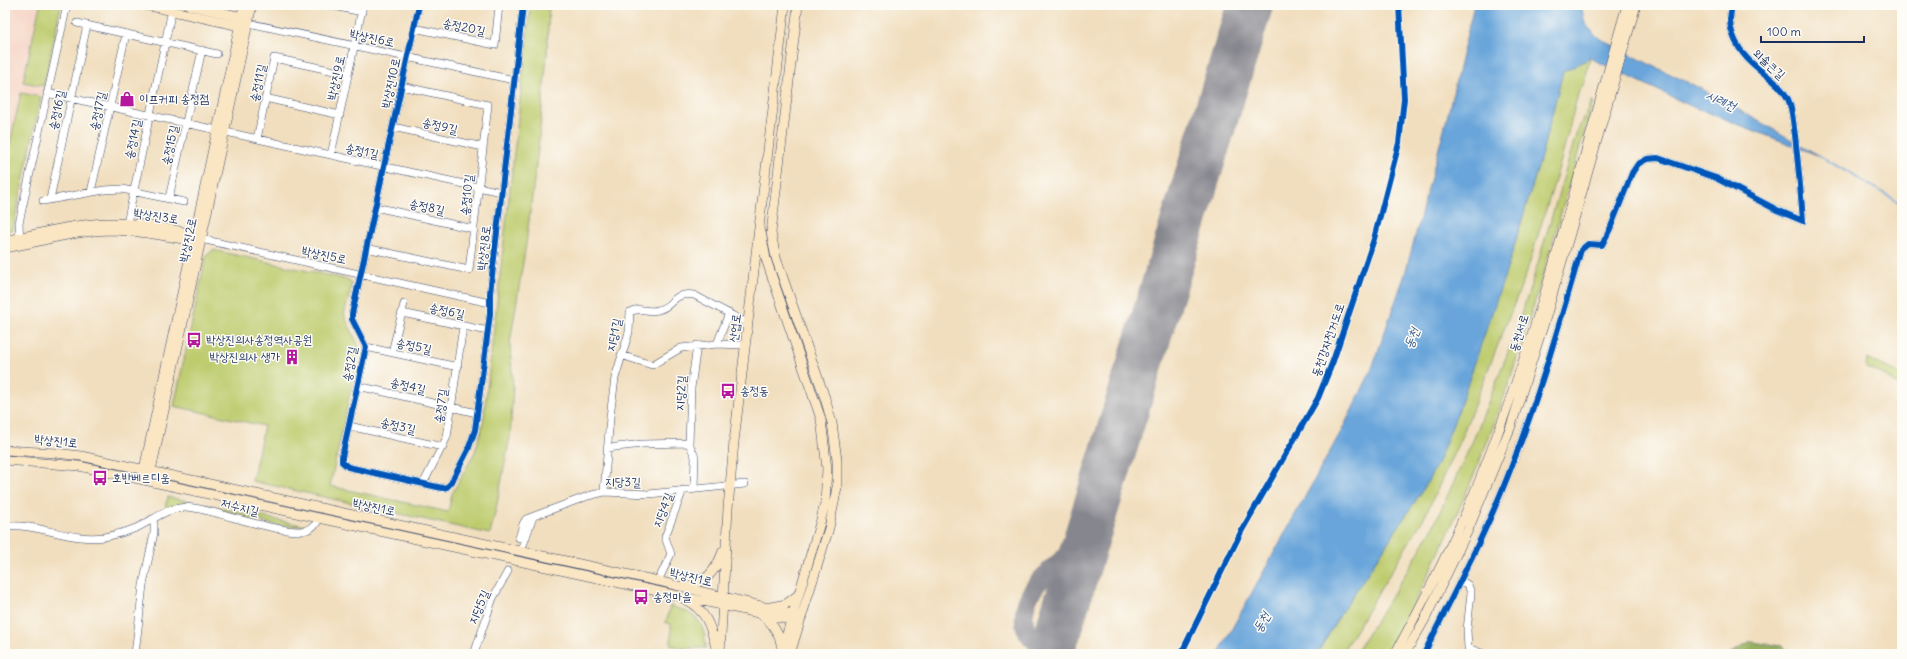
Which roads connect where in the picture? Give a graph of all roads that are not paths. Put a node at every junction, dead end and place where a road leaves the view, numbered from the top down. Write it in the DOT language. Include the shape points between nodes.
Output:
graph roads {
  1 [pos="67,5"];
  2 [pos="146,5"];
  3 [pos="189,5"];
  4 [pos="244,5"];
  5 [pos="252,5"];
  6 [pos="332,5"];
  7 [pos="419,5"];
  8 [pos="499,5"];
  9 [pos="522,5"];
  10 [pos="785,5"];
  11 [pos="798,5"];
  12 [pos="1733,5"];
  13 [pos="1631,7"];
  14 [pos="172,8"];
  15 [pos="362,8"];
  16 [pos="243,22"];
  17 [pos="77,23"];
  18 [pos="87,25"];
  19 [pos="414,28"];
  20 [pos="126,34"];
  21 [pos="165,42"];
  22 [pos="354,45"];
  23 [pos="202,50"];
  24 [pos="217,54"];
  25 [pos="408,57"];
  26 [pos="348,74"];
  27 [pos="514,80"];
  28 [pos="402,86"];
  29 [pos="1608,88"];
  30 [pos="48,93"];
  31 [pos="71,98"];
  32 [pos="265,98"];
  33 [pos="110,107"];
  34 [pos="149,115"];
  35 [pos="340,115"];
  36 [pos="186,123"];
  37 [pos="393,127"];
  38 [pos="221,131"];
  39 [pos="257,139"];
  40 [pos="483,147"];
  41 [pos="331,155"];
  42 [pos="384,167"];
  43 [pos="479,187"];
  44 [pos="133,190"];
  45 [pos="91,192"];
  46 [pos="501,192"];
  47 [pos="169,198"];
  48 [pos="184,202"];
  49 [pos="375,207"];
  50 [pos="759,219"];
  51 [pos="126,227"];
  52 [pos="474,229"];
  53 [pos="196,238"];
  54 [pos="5,241"];
  55 [pos="20,242"];
  56 [pos="5,248"];
  57 [pos="366,248"];
  58 [pos="360,274"];
  59 [pos="490,303"];
  60 [pos="404,304"];
  61 [pos="402,313"];
  62 [pos="729,313"];
  63 [pos="747,323"];
  64 [pos="463,326"];
  65 [pos="488,331"];
  66 [pos="717,344"];
  67 [pos="697,345"];
  68 [pos="745,345"];
  69 [pos="366,347"];
  70 [pos="392,352"];
  71 [pos="622,355"];
  72 [pos="458,367"];
  73 [pos="358,386"];
  74 [pos="452,407"];
  75 [pos="477,413"];
  76 [pos="349,426"];
  77 [pos="689,443"];
  78 [pos="443,447"];
  79 [pos="607,448"];
  80 [pos="5,450"];
  81 [pos="5,460"];
  82 [pos="148,470"];
  83 [pos="146,480"];
  84 [pos="423,484"];
  85 [pos="745,484"];
  86 [pos="729,485"];
  87 [pos="447,487"];
  88 [pos="694,489"];
  89 [pos="683,490"];
  90 [pos="604,492"];
  91 [pos="533,517"];
  92 [pos="320,518"];
  93 [pos="152,519"];
  94 [pos="5,526"];
  95 [pos="519,538"];
  96 [pos="726,545"];
  97 [pos="521,551"];
  98 [pos="508,571"];
  99 [pos="1460,580"];
  100 [pos="658,581"];
  101 [pos="678,586"];
  102 [pos="798,595"];
  103 [pos="678,596"];
  104 [pos="723,601"];
  105 [pos="763,610"];
  106 [pos="796,618"];
  107 [pos="784,653"];
  108 [pos="135,654"];
  109 [pos="474,654"];
  110 [pos="719,654"];
  111 [pos="1395,654"];
  112 [pos="1405,654"];
  113 [pos="1424,654"];
  114 [pos="1484,654"];
  1 -- 30 [label="street"];
  2 -- 14 [label="street"];
  3 -- 16 [label="street"];
  4 -- 16 [label="street, 박상진2로"];
  5 -- 16 [label="street, 박상진2로"];
  6 -- 15 [label="street"];
  7 -- 19 [label="street, 박상진10로"];
  8 -- 19 [label="street, 송정20길" via="495,45"];
  9 -- 27 [label="street, 박상진8로"];
  10 -- 50 [label="street, 산업로"];
  11 -- 106 [label="street" via="771,233 776,258 830,416 837,460 834,506"];
  12 -- 99 [label="street, 외솔큰길" via="1731,30 1742,54 1788,98 1800,176 1802,221 1716,178 1690,168 1658,158 1647,159 1638,164 1602,245 1588,244 1581,250 1536,398 1510,471 1490,520"];
  13 -- 29 [label="street, 동천서로"];
  14 -- 16 [label="street"];
  14 -- 21 [label="street, 송정14길"];
  15 -- 22 [label="street, 박상진9로"];
  16 -- 22 [label="street, 박상진6로"];
  16 -- 38 [label="street, 박상진2로"];
  17 -- 18 [label="street"];
  18 -- 20 [label="street"];
  18 -- 31 [label="street, 송정16길"];
  19 -- 25 [label="street, 박상진10로"];
  20 -- 21 [label="street"];
  20 -- 33 [label="street, 송정17길"];
  21 -- 23 [label="street"];
  21 -- 34 [label="street, 송정14길"];
  22 -- 25 [label="street, 박상진6로"];
  22 -- 26 [label="street, 박상진9로"];
  23 -- 24 [label="street"];
  23 -- 36 [label="street, 송정15길"];
  25 -- 27 [label="street, 박상진6로"];
  25 -- 28 [label="street, 박상진10로"];
  26 -- 32 [label="street, 송정11길" via="274,58"];
  26 -- 35 [label="street, 박상진9로"];
  27 -- 46 [label="street, 박상진8로"];
  28 -- 37 [label="street, 박상진10로"];
  28 -- 40 [label="street, 송정10길" via="488,105"];
  29 -- 111 [label="street, 동천서로" via="1502,423 1460,526"];
  29 -- 112 [label="street, 동천서로" via="1545,320 1511,426 1468,530"];
  30 -- 31 [label="street, 송정1길"];
  30 -- 55 [label="street" via="19,223"];
  31 -- 33 [label="street, 송정1길"];
  31 -- 45 [label="street, 송정16길" via="46,200"];
  32 -- 35 [label="street"];
  32 -- 39 [label="street, 송정11길"];
  33 -- 34 [label="street, 송정1길"];
  33 -- 45 [label="street, 송정17길"];
  34 -- 36 [label="street, 송정1길"];
  34 -- 44 [label="street, 송정14길"];
  35 -- 41 [label="street, 박상진9로"];
  36 -- 38 [label="street, 송정1길"];
  36 -- 47 [label="street, 송정15길"];
  37 -- 40 [label="street, 송정9길"];
  37 -- 42 [label="street, 박상진10로"];
  38 -- 39 [label="street, 송정1길"];
  38 -- 53 [label="street, 박상진2로"];
  39 -- 41 [label="street, 송정1길"];
  40 -- 43 [label="street, 송정10길"];
  41 -- 42 [label="street, 송정1길"];
  42 -- 43 [label="street, 송정1길"];
  42 -- 49 [label="street, 송정2길"];
  43 -- 46 [label="street, 송정1길"];
  43 -- 52 [label="street, 송정10길"];
  44 -- 45 [label="street, 송정16길"];
  44 -- 47 [label="street"];
  44 -- 51 [label="street, 송정14길"];
  46 -- 59 [label="street, 박상진8로"];
  47 -- 48 [label="street"];
  49 -- 52 [label="street, 송정8길"];
  49 -- 57 [label="street, 송정2길"];
  50 -- 63 [label="street, 산업로"];
  50 -- 102 [label="street" via="766,259 819,412 825,444 825,503"];
  51 -- 53 [label="street, 박상진3로" via="156,226"];
  51 -- 55 [label="street, 박상진3로" via="86,225"];
  52 -- 57 [label="street, 송정10길" via="469,270"];
  53 -- 58 [label="street, 박상진5로"];
  53 -- 82 [label="street, 박상진2로"];
  54 -- 55 [label="street, 박상진3로"];
  55 -- 56 [label="street, 박상진3로"];
  57 -- 58 [label="street, 송정2길"];
  58 -- 59 [label="street, 박상진5로"];
  58 -- 69 [label="street, 송정2길" via="352,319"];
  59 -- 65 [label="street, 박상진8로"];
  60 -- 61 [label="street"];
  61 -- 64 [label="street, 송정6길"];
  61 -- 70 [label="street"];
  62 -- 63 [label="street, 지당1길"];
  62 -- 66 [label="street"];
  62 -- 71 [label="street, 지당1길" via="687,294 674,298 665,308 659,310 632,310"];
  63 -- 68 [label="street, 산업로"];
  64 -- 65 [label="street, 송정6길"];
  64 -- 72 [label="street, 송정7길"];
  65 -- 75 [label="street, 박상진8로"];
  66 -- 67 [label="street"];
  66 -- 68 [label="street"];
  67 -- 71 [label="street" via="681,348 652,365"];
  67 -- 77 [label="street, 지당2길"];
  68 -- 86 [label="street, 산업로"];
  69 -- 70 [label="street, 송정5길"];
  69 -- 73 [label="street, 송정2길"];
  70 -- 72 [label="street, 송정5길"];
  71 -- 79 [label="street, 지당1길" via="615,378"];
  72 -- 74 [label="street, 송정7길"];
  73 -- 74 [label="street, 송정4길"];
  73 -- 76 [label="street, 송정2길"];
  74 -- 75 [label="street, 송정4길"];
  74 -- 78 [label="street, 송정7길" via="450,427"];
  75 -- 87 [label="street, 박상진8로" via="475,430 468,450"];
  76 -- 78 [label="street, 송정3길"];
  76 -- 84 [label="street, 송정2길" via="342,457 344,465"];
  77 -- 79 [label="street"];
  77 -- 88 [label="street, 지당2길" via="695,457"];
  78 -- 84 [label="street, 송정7길"];
  79 -- 90 [label="street, 지당1길"];
  80 -- 82 [label="street, 박상진1로" via="74,455"];
  81 -- 83 [label="street, 박상진1로" via="63,464"];
  82 -- 83 [label="street, 박상진2로"];
  82 -- 97 [label="street, 박상진1로"];
  83 -- 92 [label="street, 박상진1로"];
  84 -- 87 [label="street, 송정2길"];
  85 -- 86 [label="street, 지당3길"];
  86 -- 88 [label="street, 지당3길"];
  86 -- 96 [label="street, 산업로"];
  88 -- 89 [label="street, 지당3길"];
  89 -- 90 [label="street, 지당3길" via="649,494"];
  89 -- 100 [label="street, 지당4길" via="665,537 671,554"];
  90 -- 91 [label="street, 지당3길"];
  91 -- 95 [label="street, 지당3길" via="522,524"];
  91 -- 97 [label="street"];
  92 -- 93 [label="street, 저수지길" via="312,528 301,530 193,508 173,508"];
  92 -- 103 [label="street, 박상진1로"];
  93 -- 94 [label="street, 저수지길" via="124,532 90,538 27,526"];
  93 -- 108 [label="street" via="154,533 143,585"];
  96 -- 101 [label="street" via="709,576 698,584"];
  96 -- 104 [label="street, 산업로"];
  97 -- 100 [label="street, 박상진1로"];
  98 -- 109 [label="street, 지당5길" via="493,598"];
  99 -- 113 [label="street"];
  99 -- 114 [label="street" via="1468,585 1471,593 1468,648"];
  100 -- 101 [label="street, 박상진1로"];
  101 -- 104 [label="street, 박상진1로"];
  102 -- 105 [label="street" via="786,604"];
  102 -- 106 [label="street"];
  103 -- 104 [label="street, 박상진1로"];
  103 -- 110 [label="street" via="705,615"];
  104 -- 105 [label="street, 박상진1로"];
  104 -- 110 [label="street, 산업로"];
  105 -- 106 [label="street, 박상진1로"];
  105 -- 107 [label="street"];
  106 -- 107 [label="street"];
}
